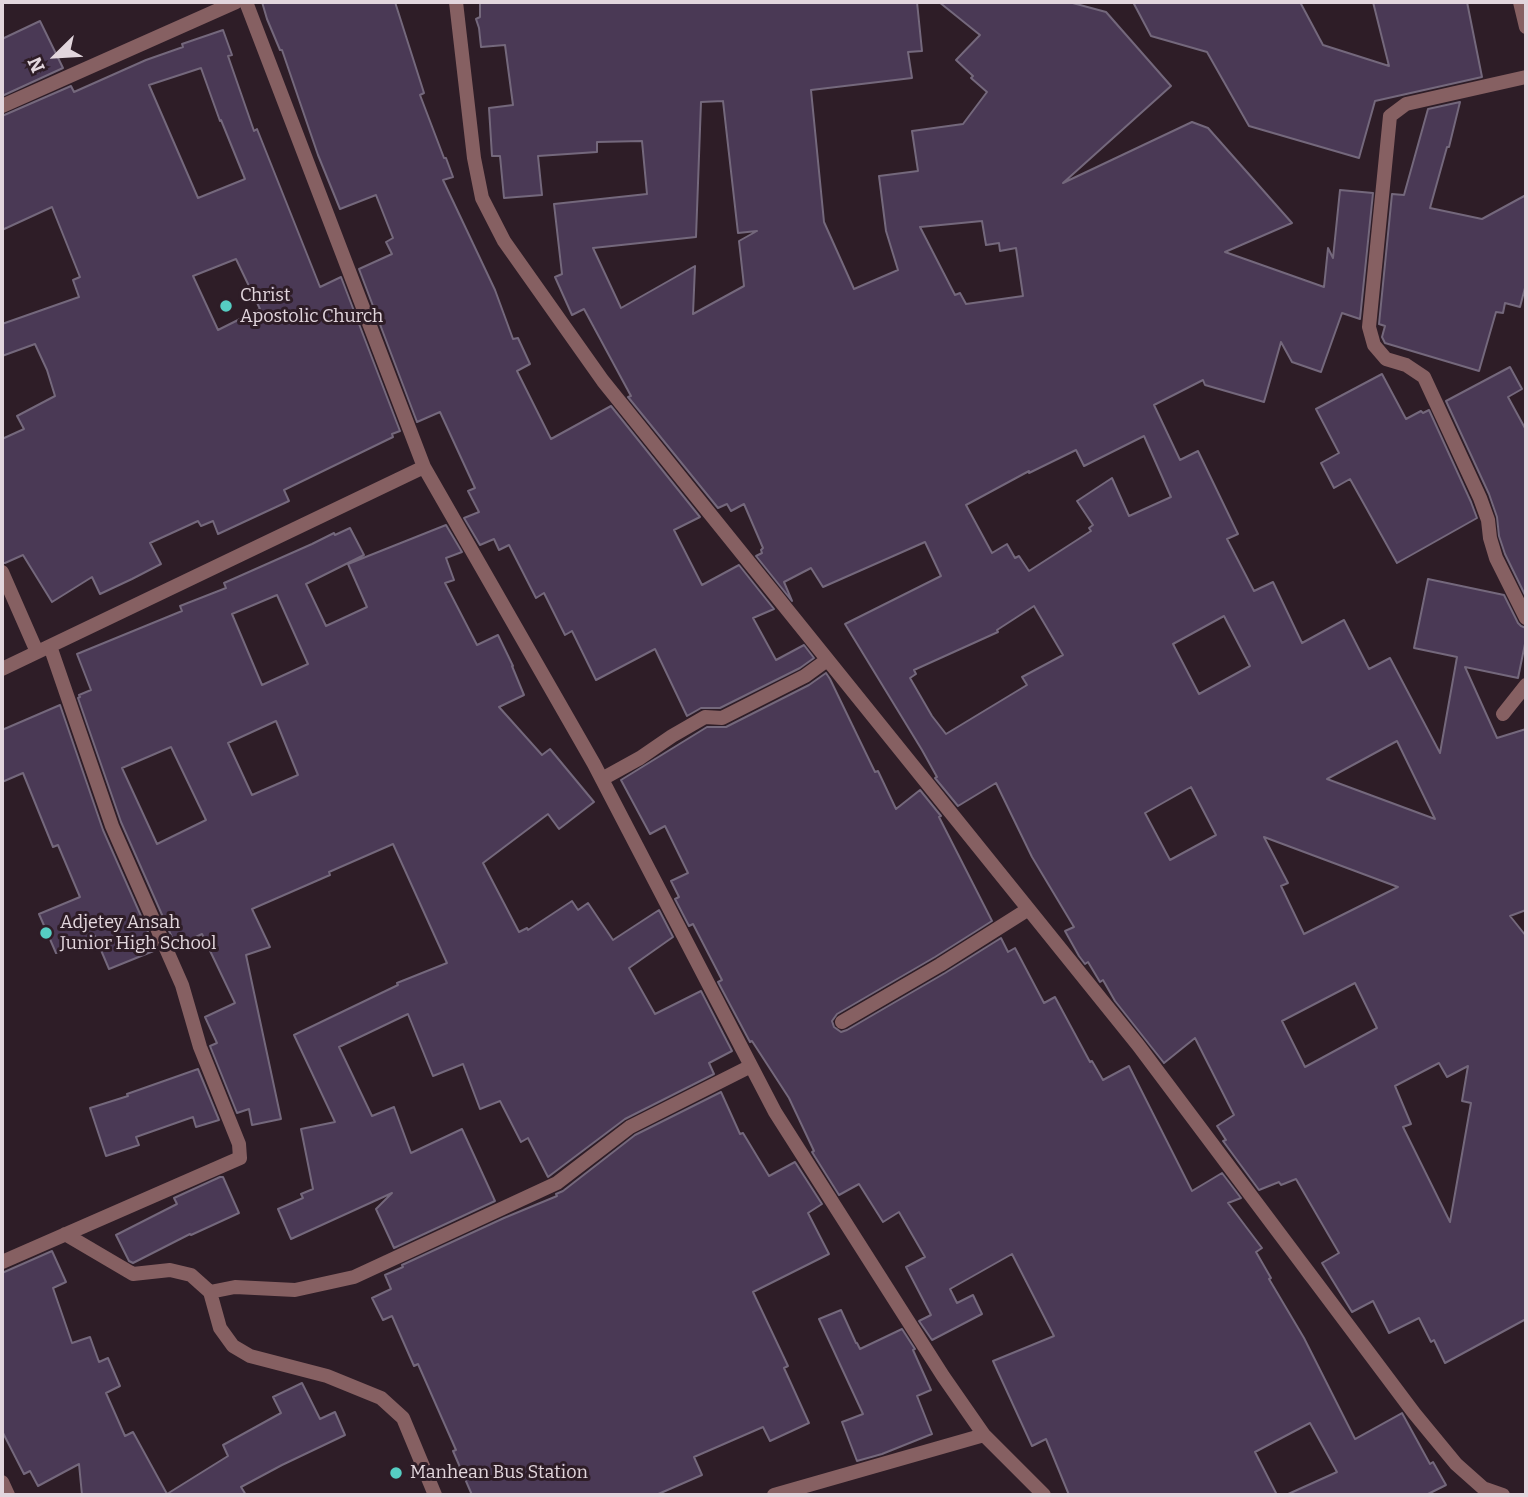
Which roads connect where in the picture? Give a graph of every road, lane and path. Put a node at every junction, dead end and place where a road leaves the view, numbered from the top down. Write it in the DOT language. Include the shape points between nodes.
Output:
graph roads {
  1 [pos="236,2"];
  2 [pos="246,2"];
  3 [pos="456,2"];
  4 [pos="1520,2"];
  5 [pos="1526,27"];
  6 [pos="1526,77"];
  7 [pos="2,106"];
  8 [pos="425,467"];
  9 [pos="2,572"];
  10 [pos="1526,618"];
  11 [pos="44,649"];
  12 [pos="827,660"];
  13 [pos="2,669"];
  14 [pos="1526,685"];
  15 [pos="1503,714"];
  16 [pos="602,779"];
  17 [pos="1027,910"];
  18 [pos="842,1023"];
  19 [pos="751,1066"];
  20 [pos="65,1234"];
  21 [pos="2,1262"];
  22 [pos="210,1292"];
  23 [pos="984,1435"];
  24 [pos="2,1482"];
  25 [pos="8,1495"];
  26 [pos="435,1495"];
  27 [pos="774,1495"];
  28 [pos="1044,1495"];
  29 [pos="1503,1495"];
  1 -- 7 [label="street"];
  2 -- 8 [label="street"];
  3 -- 12 [label="street" via="482,198 504,241 603,381"];
  4 -- 5 [label="street"];
  6 -- 10 [label="street" via="1406,104 1390,116 1369,327 1374,345 1386,359 1424,377 1480,498 1496,558"];
  8 -- 11 [label="street"];
  8 -- 16 [label="street"];
  9 -- 11 [label="street"];
  11 -- 13 [label="street"];
  11 -- 20 [label="street" via="112,827 182,985 200,1047 239,1144 240,1158"];
  12 -- 16 [label="street" via="722,718 705,717"];
  12 -- 17 [label="street"];
  14 -- 15 [label="street"];
  16 -- 19 [label="street"];
  17 -- 18 [label="street"];
  17 -- 29 [label="street" via="1138,1045 1414,1413 1456,1464 1483,1488"];
  19 -- 22 [label="street" via="630,1127 557,1182 354,1276 295,1290 235,1287"];
  19 -- 23 [label="street" via="775,1112"];
  20 -- 21 [label="street"];
  20 -- 22 [label="street" via="133,1274 170,1270 191,1275"];
  22 -- 26 [label="street" via="220,1328 233,1346 250,1356 327,1376 381,1398 403,1418"];
  23 -- 27 [label="street"];
  23 -- 28 [label="street"];
  24 -- 25 [label="street"];
}
